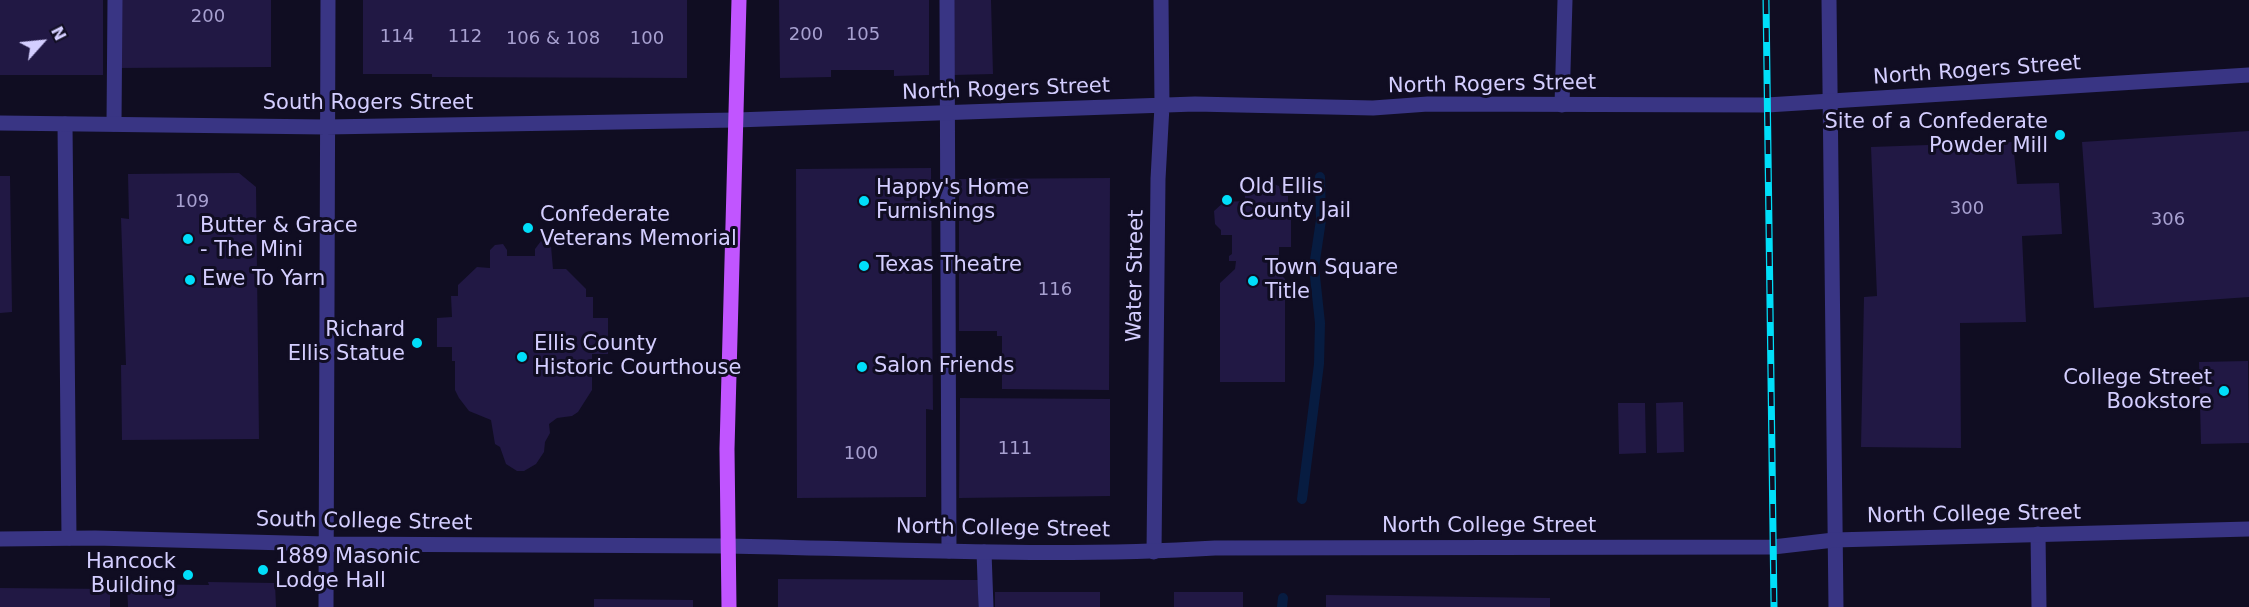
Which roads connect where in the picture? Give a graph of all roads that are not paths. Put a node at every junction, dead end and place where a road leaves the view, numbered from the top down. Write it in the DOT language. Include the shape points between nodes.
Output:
graph roads {
  1 [pos="115,0"];
  2 [pos="328,0"];
  3 [pos="739,0"];
  4 [pos="946,0"];
  5 [pos="1161,0"];
  6 [pos="1565,0"];
  7 [pos="1829,0"];
  8 [pos="2249,75"];
  9 [pos="1829,101"];
  10 [pos="1562,105"];
  11 [pos="1162,106"];
  12 [pos="946,113"];
  13 [pos="736,120"];
  14 [pos="0,123"];
  15 [pos="65,124"];
  16 [pos="114,124"];
  17 [pos="326,126"];
  18 [pos="2249,529"];
  19 [pos="2038,534"];
  20 [pos="69,538"];
  21 [pos="0,539"];
  22 [pos="1834,540"];
  23 [pos="326,544"];
  24 [pos="728,546"];
  25 [pos="949,551"];
  26 [pos="984,552"];
  27 [pos="1154,552"];
  28 [pos="326,607"];
  29 [pos="729,607"];
  30 [pos="986,607"];
  31 [pos="1836,607"];
  32 [pos="2039,607"];
  1 -- 16 [label="street"];
  2 -- 17 [label="street"];
  3 -- 13 [label="main road"];
  4 -- 12 [label="street"];
  5 -- 11 [label="street, Water Street"];
  6 -- 10 [label="street"];
  7 -- 9 [label="street"];
  8 -- 9 [label="street, North Rogers Street"];
  9 -- 10 [label="street, North Rogers Street" via="1767,105"];
  9 -- 22 [label="street"];
  10 -- 11 [label="street, North Rogers Street"];
  11 -- 12 [label="street, North Rogers Street"];
  11 -- 27 [label="street, Water Street"];
  12 -- 13 [label="street, North Rogers Street"];
  12 -- 25 [label="street"];
  13 -- 17 [label="street, South Rogers Street"];
  13 -- 24 [label="main road"];
  14 -- 15 [label="street, South Rogers Street"];
  15 -- 16 [label="street, South Rogers Street"];
  15 -- 20 [label="street"];
  16 -- 17 [label="street, South Rogers Street"];
  17 -- 23 [label="street"];
  18 -- 19 [label="street, North College Street"];
  19 -- 22 [label="street, North College Street"];
  19 -- 32 [label="street"];
  20 -- 21 [label="street, South College Street"];
  20 -- 23 [label="street, South College Street"];
  22 -- 27 [label="street, North College Street" via="1773,547 1215,548"];
  22 -- 31 [label="street"];
  23 -- 24 [label="street, South College Street"];
  23 -- 28 [label="street"];
  24 -- 25 [label="street, North College Street"];
  24 -- 29 [label="main road"];
  25 -- 26 [label="street, North College Street"];
  26 -- 27 [label="street, North College Street"];
  26 -- 30 [label="street"];
}
